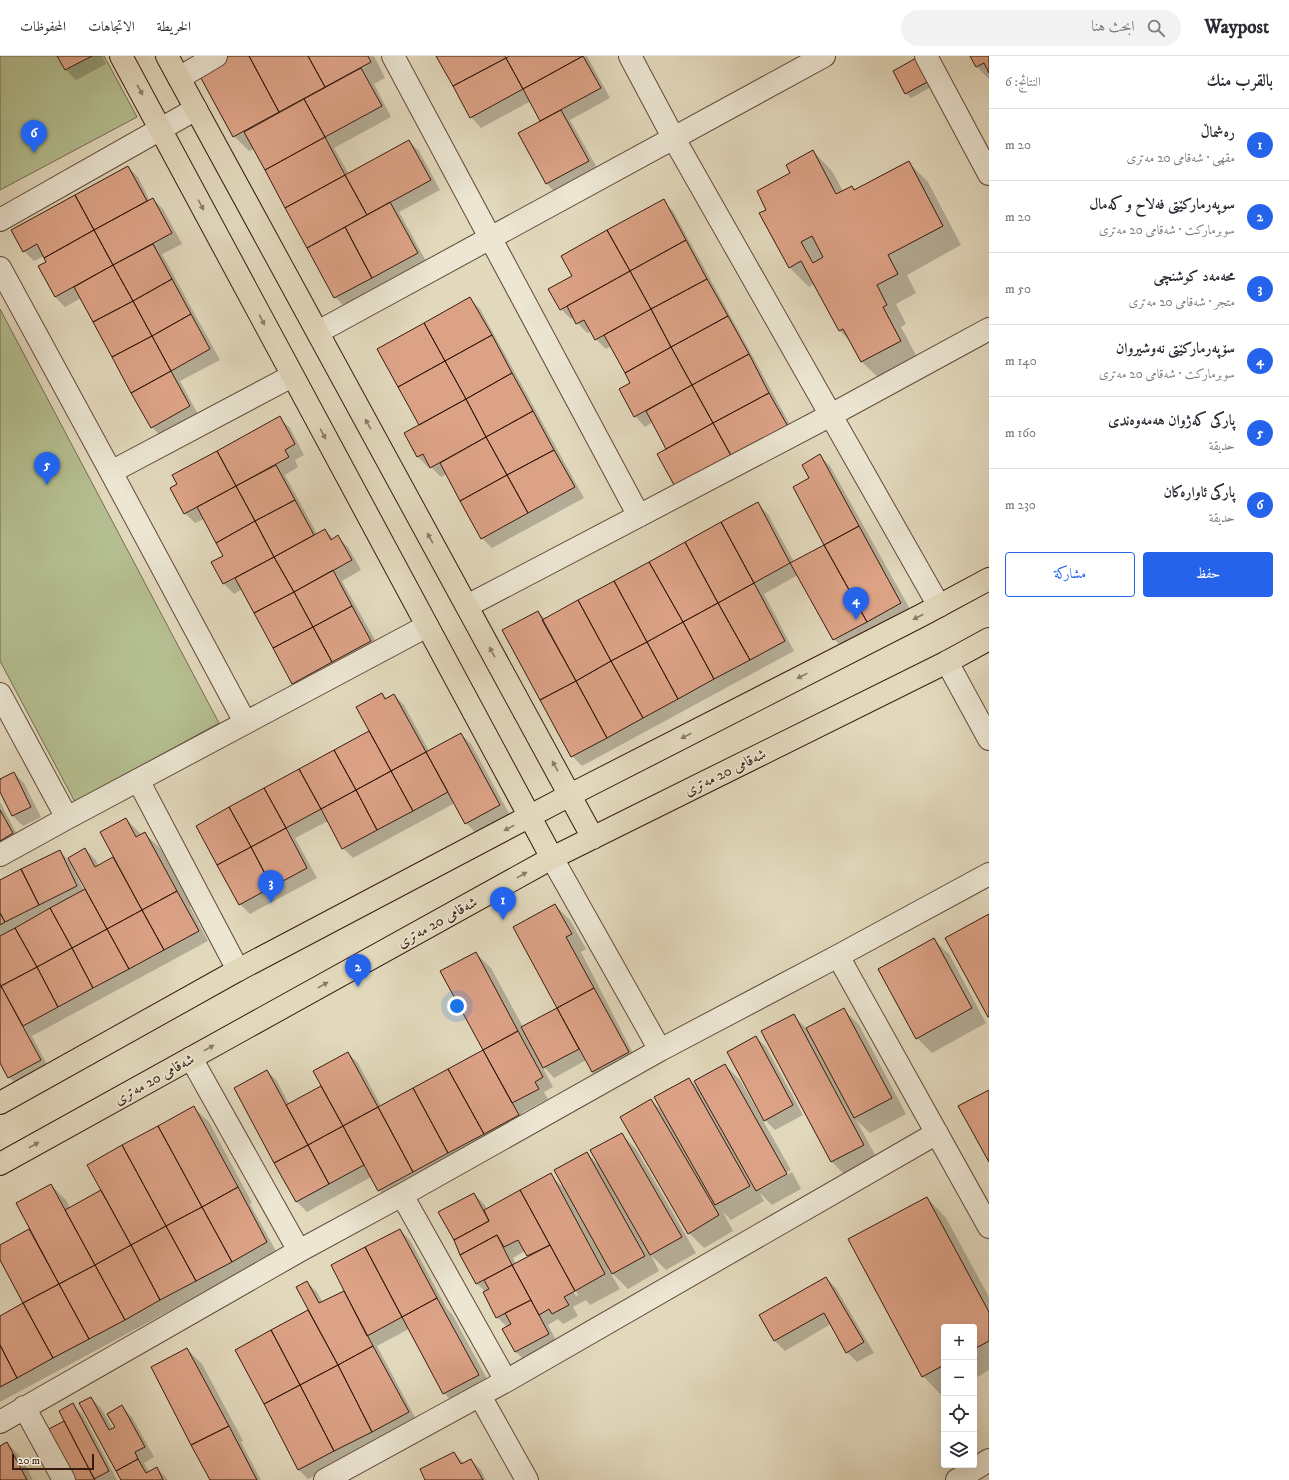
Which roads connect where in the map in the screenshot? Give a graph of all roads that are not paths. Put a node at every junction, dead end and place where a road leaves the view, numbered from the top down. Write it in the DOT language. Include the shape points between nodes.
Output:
graph roads {
  1 [pos="121,56"];
  2 [pos="167,56"];
  3 [pos="216,56"];
  4 [pos="394,56"];
  5 [pos="630,56"];
  6 [pos="824,56"];
  7 [pos="926,56"];
  8 [pos="179,78"];
  9 [pos="196,109"];
  10 [pos="161,129"];
  11 [pos="673,138"];
  12 [pos="989,174"];
  13 [pos="0,220"];
  14 [pos="490,238"];
  15 [pos="0,268"];
  16 [pos="989,329"];
  17 [pos="318,332"];
  18 [pos="292,376"];
  19 [pos="831,415"];
  20 [pos="111,472"];
  21 [pos="639,516"];
  22 [pos="989,579"];
  23 [pos="467,606"];
  24 [pos="940,606"];
  25 [pos="427,626"];
  26 [pos="989,639"];
  27 [pos="947,662"];
  28 [pos="0,694"];
  29 [pos="245,722"];
  30 [pos="989,739"];
  31 [pos="138,780"];
  32 [pos="570,795"];
  33 [pos="530,817"];
  34 [pos="67,818"];
  35 [pos="593,838"];
  36 [pos="0,855"];
  37 [pos="552,858"];
  38 [pos="989,874"];
  39 [pos="838,956"];
  40 [pos="238,970"];
  41 [pos="660,1050"];
  42 [pos="190,1058"];
  43 [pos="0,1103"];
  44 [pos="937,1133"];
  45 [pos="0,1164"];
  46 [pos="402,1195"];
  47 [pos="989,1227"];
  48 [pos="298,1251"];
  49 [pos="506,1381"];
  50 [pos="480,1396"];
  51 [pos="24,1407"];
  52 [pos="0,1422"];
  53 [pos="989,1460"];
  54 [pos="64,1480"];
  55 [pos="325,1480"];
  56 [pos="527,1480"];
  57 [pos="957,1480"];
  1 -- 10 [label="main road, one-way"];
  2 -- 8 [label="main road"];
  3 -- 8 [label="street"];
  4 -- 14 [label="street"];
  5 -- 11 [label="street"];
  6 -- 11 [label="street"];
  7 -- 12 [label="street"];
  8 -- 9 [label="main road"];
  9 -- 10 [label="street"];
  9 -- 17 [label="main road"];
  10 -- 13 [label="street"];
  10 -- 18 [label="main road, one-way"];
  11 -- 14 [label="street"];
  11 -- 19 [label="street"];
  14 -- 17 [label="street"];
  14 -- 21 [label="street"];
  15 -- 20 [label="street"];
  16 -- 19 [label="street"];
  23 -- 17 [label="main road, one-way"];
  18 -- 20 [label="street"];
  18 -- 25 [label="main road, one-way"];
  19 -- 21 [label="street"];
  19 -- 24 [label="street"];
  20 -- 29 [label="street"];
  21 -- 23 [label="street"];
  22 -- 24 [label="main road"];
  32 -- 23 [label="main road, one-way"];
  24 -- 32 [label="main road, one-way"];
  25 -- 29 [label="street"];
  25 -- 33 [label="main road"];
  26 -- 27 [label="main road, شەقامی 20 مەتری"];
  27 -- 30 [label="street"];
  27 -- 35 [label="main road, شەقامی 20 مەتری"];
  28 -- 34 [label="street"];
  29 -- 31 [label="street"];
  31 -- 34 [label="street"];
  31 -- 40 [label="street"];
  32 -- 33 [label="main road"];
  32 -- 35 [label="main road"];
  33 -- 37 [label="main road"];
  33 -- 40 [label="main road, one-way"];
  34 -- 36 [label="street"];
  35 -- 37 [label="main road, شەقامی 20 مەتری"];
  37 -- 41 [label="street"];
  42 -- 37 [label="main road, شەقامی 20 مەتری, one-way"];
  38 -- 39 [label="street"];
  39 -- 41 [label="street"];
  39 -- 44 [label="street"];
  40 -- 43 [label="main road"];
  41 -- 46 [label="street"];
  45 -- 42 [label="main road, شەقامی 20 مەتری, one-way"];
  42 -- 48 [label="street"];
  44 -- 47 [label="street"];
  44 -- 49 [label="street"];
  46 -- 48 [label="street"];
  46 -- 49 [label="street"];
  48 -- 51 [label="street"];
  49 -- 50 [label="street"];
  50 -- 55 [label="street"];
  50 -- 56 [label="street"];
  51 -- 52 [label="street"];
  51 -- 54 [label="street"];
  53 -- 57 [label="street"];
}
